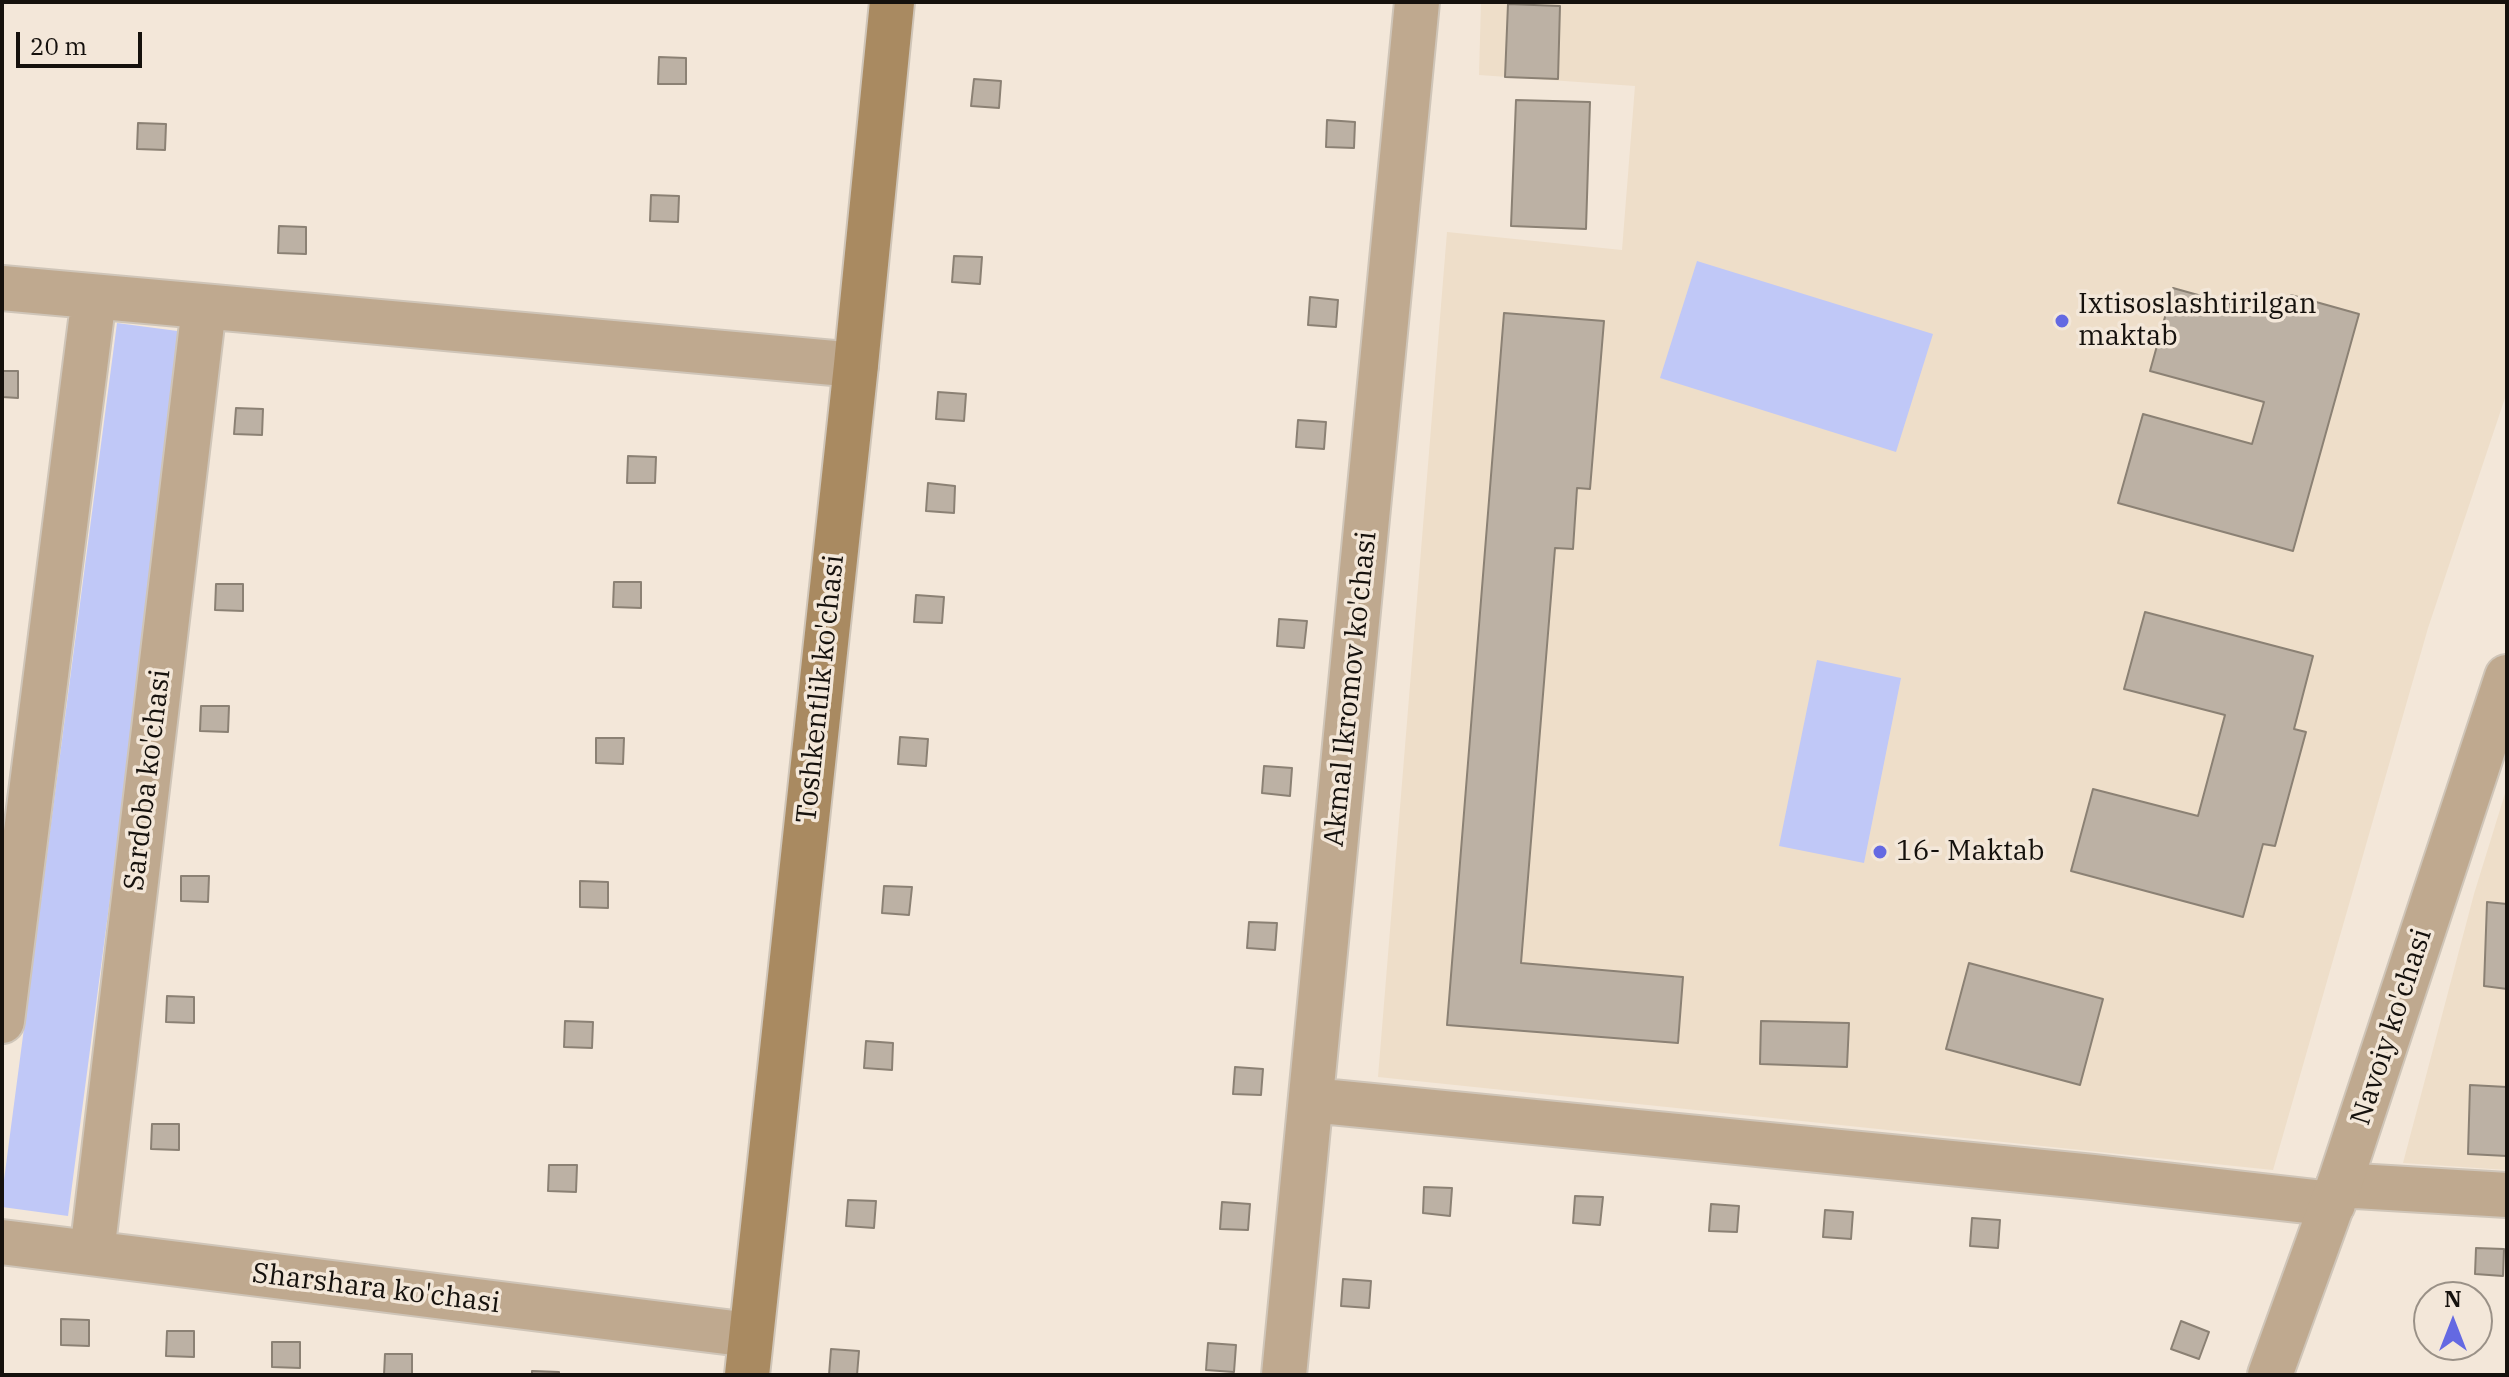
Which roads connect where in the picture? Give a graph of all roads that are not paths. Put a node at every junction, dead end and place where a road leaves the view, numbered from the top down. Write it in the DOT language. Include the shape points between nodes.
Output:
graph roads {
  1 [pos="892,2"];
  2 [pos="1417,2"];
  3 [pos="2,288"];
  4 [pos="94,297"];
  5 [pos="204,307"];
  6 [pos="856,365"];
  7 [pos="2507,677"];
  8 [pos="2,1021"];
  9 [pos="1311,1100"];
  10 [pos="2336,1194"];
  11 [pos="2507,1195"];
  12 [pos="2,1242"];
  13 [pos="92,1253"];
  14 [pos="749,1355"];
  15 [pos="1284,1375"];
  16 [pos="2270,1375"];
  1 -- 6 [label="main road, Toshkentlik ko'chasi"];
  2 -- 9 [label="street, Akmal Ikromov ko'chasi"];
  3 -- 4 [label="street"];
  4 -- 5 [label="street"];
  4 -- 8 [label="street"];
  5 -- 6 [label="street"];
  5 -- 13 [label="street, Sardoba ko'chasi"];
  6 -- 14 [label="main road, Toshkentlik ko'chasi"];
  7 -- 10 [label="street, Navoiy ko'chasi"];
  9 -- 10 [label="street" via="2077,1175"];
  9 -- 15 [label="street, Akmal Ikromov ko'chasi"];
  10 -- 11 [label="street"];
  10 -- 16 [label="street, Navoiy ko'chasi"];
  12 -- 13 [label="street, Sharshara ko'chasi"];
  13 -- 14 [label="street, Sharshara ko'chasi"];
}
